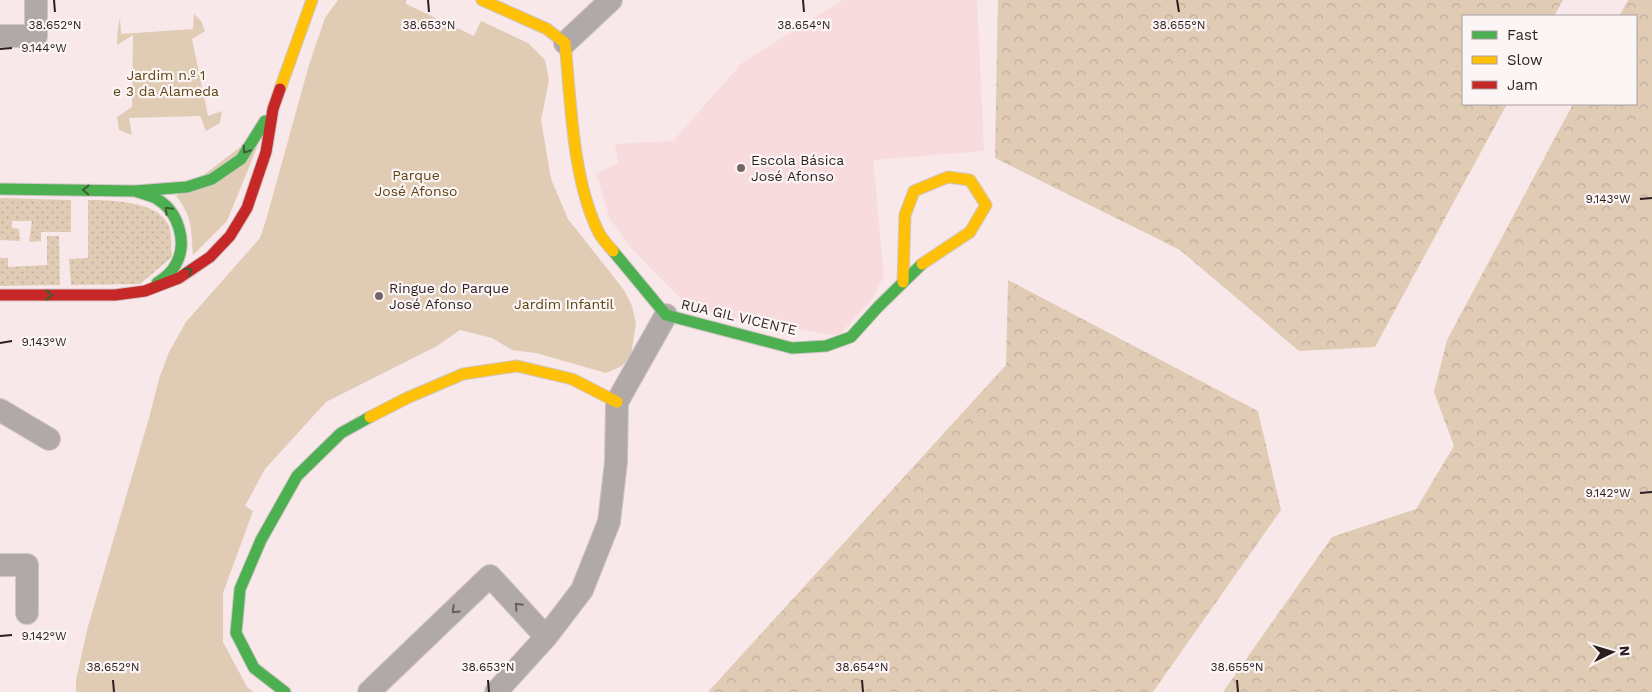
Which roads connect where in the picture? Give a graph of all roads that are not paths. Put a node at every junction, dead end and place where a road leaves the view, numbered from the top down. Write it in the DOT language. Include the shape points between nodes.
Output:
graph roads {
  1 [pos="36,0"];
  2 [pos="312,0"];
  3 [pos="482,0"];
  4 [pos="611,0"];
  5 [pos="0,36"];
  6 [pos="565,43"];
  7 [pos="273,109"];
  8 [pos="0,189"];
  9 [pos="135,191"];
  10 [pos="903,282"];
  11 [pos="145,291"];
  12 [pos="0,295"];
  13 [pos="666,315"];
  14 [pos="617,402"];
  15 [pos="0,410"];
  16 [pos="49,439"];
  17 [pos="0,566"];
  18 [pos="27,613"];
  19 [pos="546,637"];
  20 [pos="285,692"];
  21 [pos="368,692"];
  22 [pos="496,692"];
  1 -- 5 [label="street" via="36,36"];
  2 -- 7 [label="street"];
  3 -- 6 [label="street" via="547,28"];
  4 -- 6 [label="street"];
  6 -- 13 [label="street, RUA GIL VICENTE" via="582,185 597,230"];
  7 -- 9 [label="street, one-way" via="241,159 212,179 186,187"];
  11 -- 7 [label="street, one-way" via="179,278 210,257 230,236 247,208 266,152"];
  9 -- 8 [label="street, one-way"];
  11 -- 9 [label="street, one-way" via="169,274 179,259 182,240 179,224 171,212 157,200"];
  10 -- 10 [label="street, RUA GIL VICENTE" via="932,256 970,232 986,205 970,180 948,177 914,191 905,215"];
  10 -- 13 [label="street, RUA GIL VICENTE" via="852,337 826,346 792,348"];
  12 -- 11 [label="street, one-way" via="116,295"];
  13 -- 14 [label="street"];
  14 -- 19 [label="street" via="616,462 609,522 582,590"];
  14 -- 20 [label="street" via="572,379 516,366 463,374 406,398 341,433 297,476 261,540 240,588 236,633 254,668"];
  15 -- 16 [label="street"];
  17 -- 18 [label="street" via="28,565"];
  19 -- 21 [label="street, one-way" via="490,576"];
  19 -- 22 [label="street"];
}
